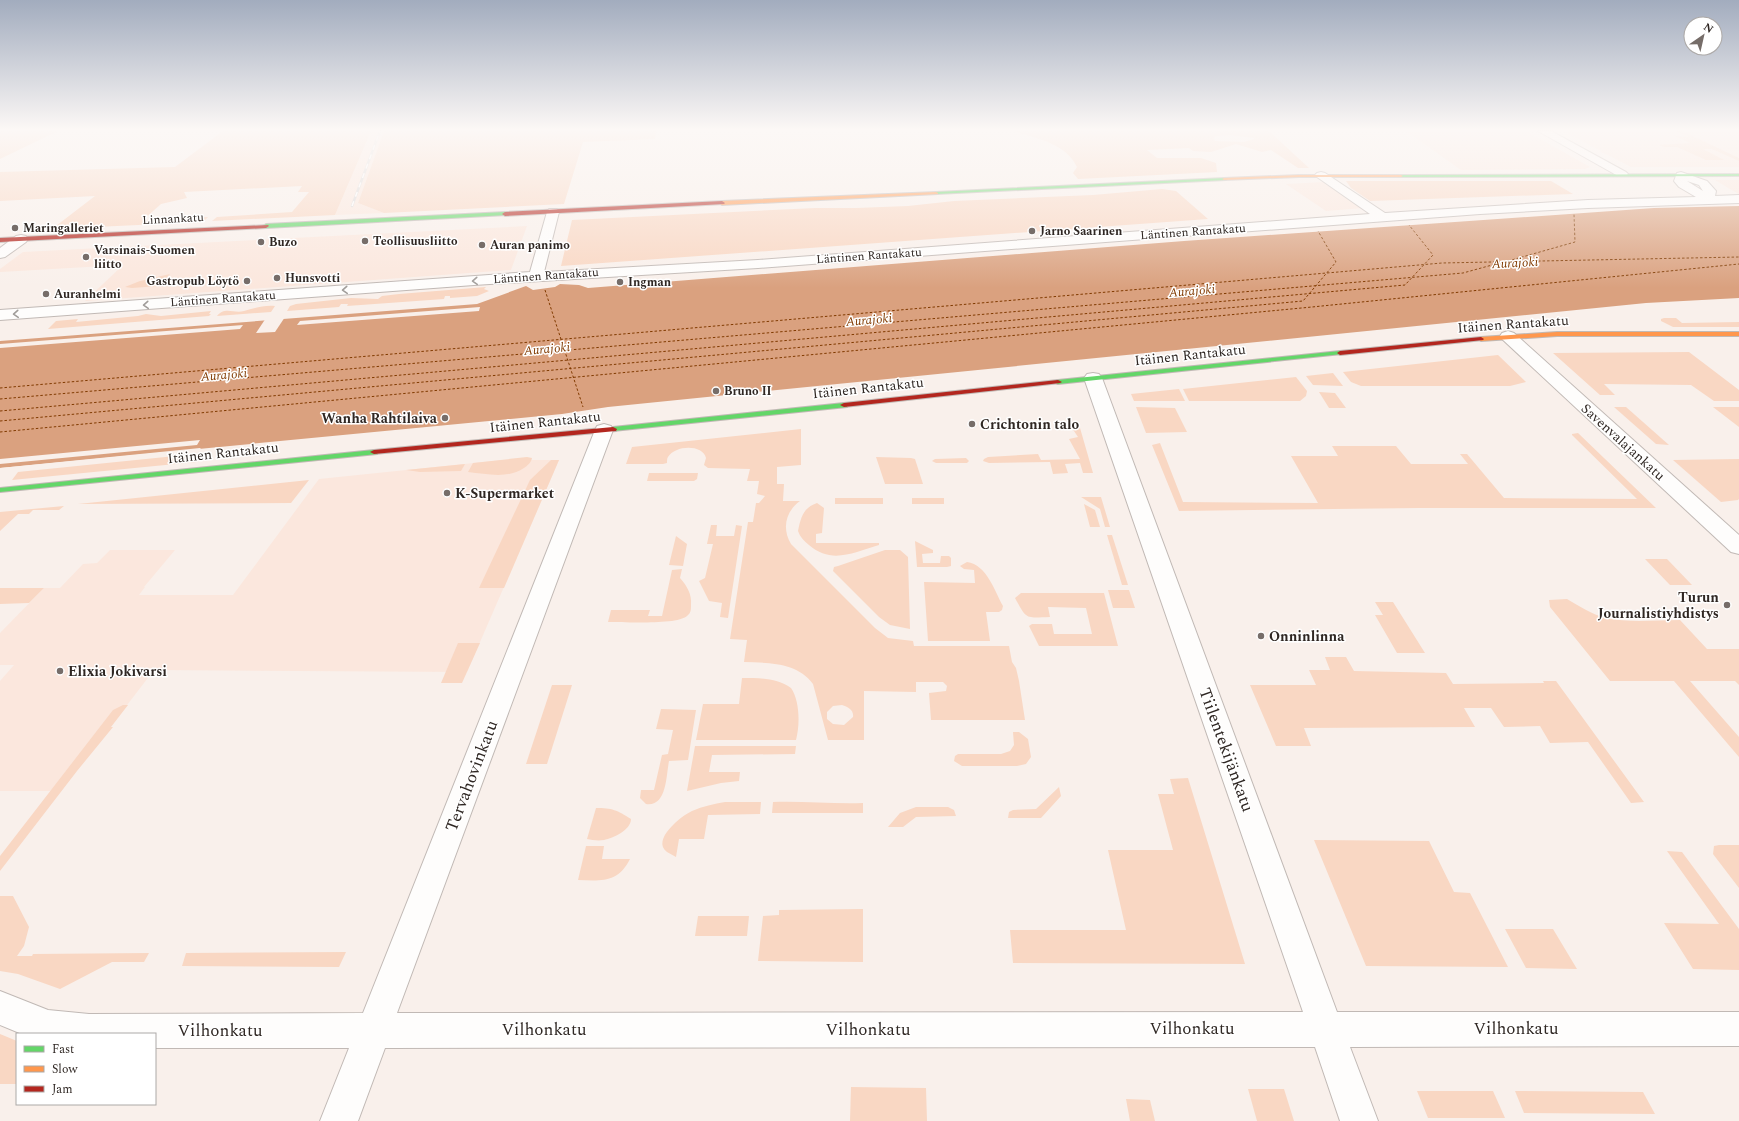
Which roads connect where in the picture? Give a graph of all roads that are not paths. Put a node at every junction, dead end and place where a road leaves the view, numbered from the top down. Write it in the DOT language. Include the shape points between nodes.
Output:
graph roads {
  1 [pos="1158,183"];
  2 [pos="1332,183"];
  3 [pos="1682,183"];
  4 [pos="1709,199"];
  5 [pos="1739,199"];
  6 [pos="553,212"];
  7 [pos="1384,218"];
  8 [pos="21,239"];
  9 [pos="0,240"];
  10 [pos="0,254"];
  11 [pos="536,276"];
  12 [pos="0,316"];
  13 [pos="1739,334"];
  14 [pos="1508,336"];
  15 [pos="1093,378"];
  16 [pos="604,430"];
  17 [pos="0,490"];
  18 [pos="1739,547"];
  19 [pos="0,1008"];
  20 [pos="1739,1028"];
  21 [pos="1326,1029"];
  22 [pos="374,1030"];
  23 [pos="339,1121"];
  24 [pos="1358,1121"];
  1 -- 6 [label="street, Linnankatu"];
  2 -- 7 [label="street"];
  3 -- 4 [label="street"];
  4 -- 5 [label="street, Läntinen Rantakatu"];
  4 -- 7 [label="street, Läntinen Rantakatu" via="1503,208"];
  6 -- 8 [label="street, Linnankatu"];
  6 -- 11 [label="street"];
  7 -- 11 [label="street, Läntinen Rantakatu" via="758,264"];
  8 -- 9 [label="street, Linnankatu"];
  8 -- 10 [label="street"];
  11 -- 12 [label="street, Läntinen Rantakatu, one-way"];
  13 -- 14 [label="street, Itäinen Rantakatu"];
  14 -- 15 [label="street, Itäinen Rantakatu"];
  14 -- 18 [label="street, Savenvalajankatu"];
  15 -- 16 [label="street, Itäinen Rantakatu"];
  15 -- 21 [label="street, Tiilentekijänkatu"];
  16 -- 17 [label="street, Itäinen Rantakatu"];
  16 -- 22 [label="street, Tervahovinkatu"];
  19 -- 22 [label="street, Vilhonkatu" via="48,1027 70,1031"];
  20 -- 21 [label="street, Vilhonkatu"];
  21 -- 22 [label="street, Vilhonkatu"];
  21 -- 24 [label="street, Tiilentekijänkatu"];
  22 -- 23 [label="street, Tervahovinkatu"];
}
